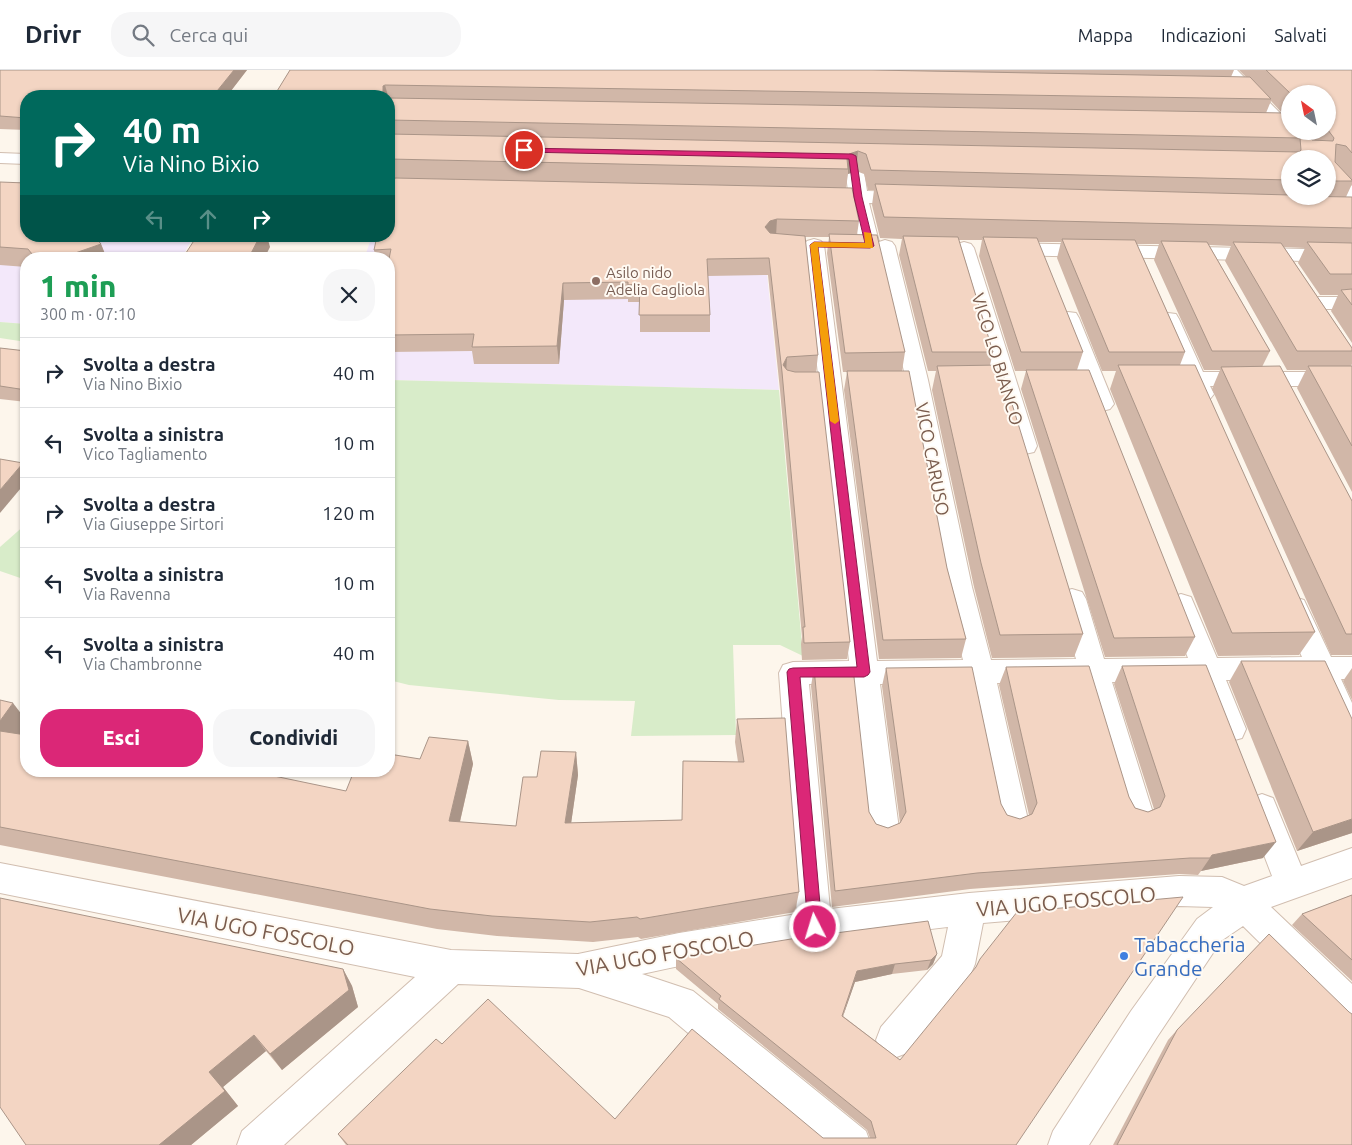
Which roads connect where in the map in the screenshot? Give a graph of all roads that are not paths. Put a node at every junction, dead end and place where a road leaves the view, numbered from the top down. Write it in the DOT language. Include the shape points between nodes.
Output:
graph roads {
  1 [pos="1228,70"];
  2 [pos="842,75"];
  3 [pos="824,81"];
  4 [pos="863,81"];
  5 [pos="1228,90"];
  6 [pos="1248,90"];
  7 [pos="828,118"];
  8 [pos="848,118"];
  9 [pos="868,119"];
  10 [pos="1281,124"];
  11 [pos="1264,126"];
  12 [pos="1281,126"];
  13 [pos="1297,140"];
  14 [pos="1306,150"];
  15 [pos="832,156"];
  16 [pos="852,156"];
  17 [pos="872,157"];
  18 [pos="0,158"];
  19 [pos="20,159"];
  20 [pos="1336,167"];
  21 [pos="1348,168"];
  22 [pos="1336,185"];
  23 [pos="798,196"];
  24 [pos="858,197"];
  25 [pos="927,199"];
  26 [pos="1349,206"];
  27 [pos="850,246"];
  28 [pos="1041,250"];
  29 [pos="1138,252"];
  30 [pos="1208,253"];
  31 [pos="1352,256"];
  32 [pos="1149,277"];
  33 [pos="1222,278"];
  34 [pos="1296,279"];
  35 [pos="1161,303"];
  36 [pos="1352,303"];
  37 [pos="1327,325"];
  38 [pos="1352,379"];
  39 [pos="1140,380"];
  40 [pos="1196,380"];
  41 [pos="1212,416"];
  42 [pos="1110,425"];
  43 [pos="1030,463"];
  44 [pos="1170,579"];
  45 [pos="1066,582"];
  46 [pos="1286,587"];
  47 [pos="1321,668"];
  48 [pos="1352,668"];
  49 [pos="1208,669"];
  50 [pos="1094,670"];
  51 [pos="980,671"];
  52 [pos="864,672"];
  53 [pos="1352,736"];
  54 [pos="1239,750"];
  55 [pos="1253,785"];
  56 [pos="1137,813"];
  57 [pos="1012,820"];
  58 [pos="883,829"];
  59 [pos="1352,863"];
  60 [pos="0,878"];
  61 [pos="1292,884"];
  62 [pos="1244,904"];
  63 [pos="969,909"];
  64 [pos="815,927"];
  65 [pos="451,967"];
  66 [pos="578,971"];
  67 [pos="1352,1009"];
  68 [pos="894,1040"];
  69 [pos="833,1139"];
  70 [pos="256,1145"];
  71 [pos="1067,1145"];
  1 -- 6 [label="street"];
  2 -- 3 [label="street"];
  2 -- 4 [label="street"];
  2 -- 8 [label="street"];
  5 -- 6 [label="street"];
  6 -- 10 [label="street"];
  7 -- 8 [label="street"];
  8 -- 9 [label="street"];
  8 -- 16 [label="street"];
  11 -- 12 [label="street"];
  13 -- 14 [label="street"];
  15 -- 16 [label="street"];
  16 -- 17 [label="street"];
  16 -- 24 [label="street"];
  18 -- 19 [label="street"];
  20 -- 21 [label="street"];
  22 -- 26 [label="street"];
  23 -- 24 [label="street"];
  24 -- 25 [label="street"];
  24 -- 27 [label="street"];
  27 -- 51 [label="street, VICO CARUSO" via="917,380 958,587"];
  27 -- 52 [label="street" via="830,381"];
  28 -- 29 [label="street"];
  28 -- 42 [label="street"];
  28 -- 43 [label="street, VICO LO BIANCO" via="954,248 1005,380"];
  29 -- 30 [label="street"];
  29 -- 32 [label="street"];
  30 -- 33 [label="street"];
  30 -- 34 [label="street"];
  31 -- 34 [label="street"];
  34 -- 36 [label="street"];
  34 -- 37 [label="street"];
  35 -- 40 [label="street"];
  38 -- 40 [label="street"];
  39 -- 40 [label="street"];
  40 -- 41 [label="street"];
  44 -- 49 [label="street"];
  45 -- 50 [label="street"];
  46 -- 47 [label="street"];
  47 -- 48 [label="street"];
  47 -- 49 [label="street"];
  47 -- 53 [label="street"];
  49 -- 50 [label="street"];
  49 -- 54 [label="street"];
  50 -- 51 [label="street"];
  50 -- 56 [label="street"];
  51 -- 52 [label="street"];
  51 -- 57 [label="street, VICO CARUSO"];
  52 -- 58 [label="street"];
  52 -- 64 [label="street" via="793,672"];
  55 -- 61 [label="street"];
  59 -- 61 [label="street"];
  60 -- 65 [label="street, VIA UGO FOSCOLO"];
  61 -- 62 [label="street"];
  62 -- 63 [label="street, VIA UGO FOSCOLO" via="1222,892 1179,891"];
  62 -- 67 [label="street, VIA UGO FOSCOLO"];
  62 -- 71 [label="street" via="1209,930"];
  63 -- 64 [label="street, VIA UGO FOSCOLO"];
  63 -- 68 [label="street" via="958,964"];
  64 -- 66 [label="street, VIA UGO FOSCOLO"];
  65 -- 66 [label="street, VIA UGO FOSCOLO"];
  65 -- 70 [label="street"];
  66 -- 69 [label="street" via="680,1003"];
}
